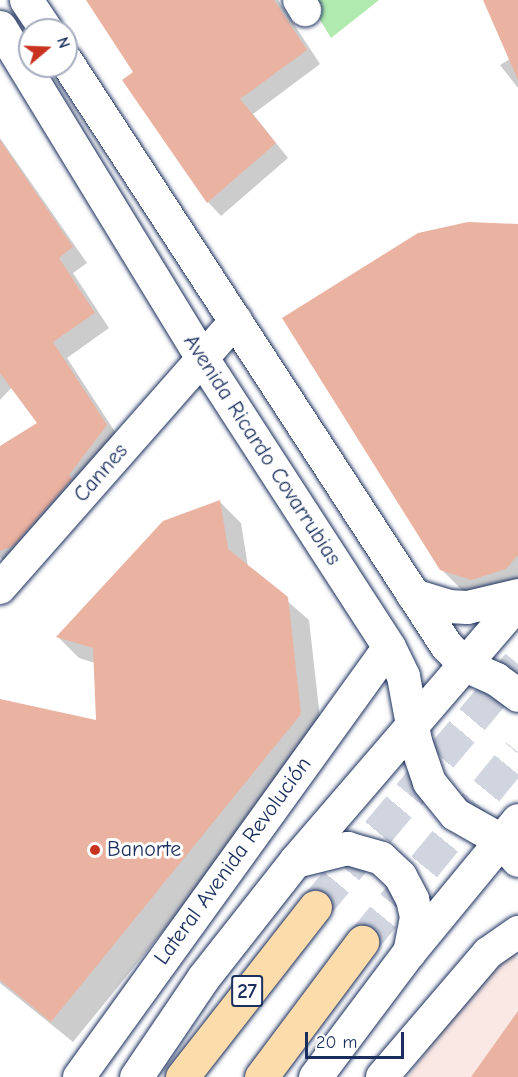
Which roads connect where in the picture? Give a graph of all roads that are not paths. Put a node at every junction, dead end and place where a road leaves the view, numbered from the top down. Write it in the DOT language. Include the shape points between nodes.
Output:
graph roads {
  1 [pos="26,0"];
  2 [pos="38,18"];
  3 [pos="0,27"];
  4 [pos="77,78"];
  5 [pos="236,320"];
  6 [pos="202,358"];
  7 [pos="0,588"];
  8 [pos="413,595"];
  9 [pos="518,595"];
  10 [pos="518,602"];
  11 [pos="389,647"];
  12 [pos="465,665"];
  13 [pos="518,695"];
  14 [pos="413,720"];
  15 [pos="512,840"];
  16 [pos="295,861"];
  17 [pos="315,907"];
  18 [pos="518,932"];
  19 [pos="362,942"];
  20 [pos="409,952"];
  21 [pos="79,1077"];
  22 [pos="136,1077"];
  23 [pos="182,1077"];
  24 [pos="261,1077"];
  25 [pos="315,1077"];
  26 [pos="382,1077"];
  1 -- 2 [label="street"];
  3 -- 6 [label="street, Avenida Ricardo Covarrubias"];
  4 -- 5 [label="street"];
  5 -- 6 [label="street, Cannes"];
  5 -- 8 [label="street"];
  6 -- 7 [label="street, Cannes"];
  6 -- 11 [label="street, Avenida Ricardo Covarrubias"];
  8 -- 9 [label="street" via="467,607 488,606"];
  8 -- 12 [label="street" via="453,655"];
  10 -- 12 [label="street"];
  11 -- 14 [label="street, Avenida Ricardo Covarrubias" via="403,676"];
  11 -- 21 [label="street, Lateral Avenida Revolución"];
  12 -- 13 [label="street" via="496,679"];
  12 -- 14 [label="street"];
  14 -- 15 [label="street, Avenida Ricardo Covarrubias" via="420,762 441,799 476,829"];
  14 -- 16 [label="street"];
  15 -- 20 [label="street"];
  16 -- 20 [label="street" via="347,848 381,858 400,876 412,899 416,917"];
  16 -- 22 [label="street" via="203,978"];
  17 -- 23 [label="main road, 27"];
  18 -- 26 [label="street" via="488,953"];
  19 -- 24 [label="main road"];
  20 -- 25 [label="street"];
}
